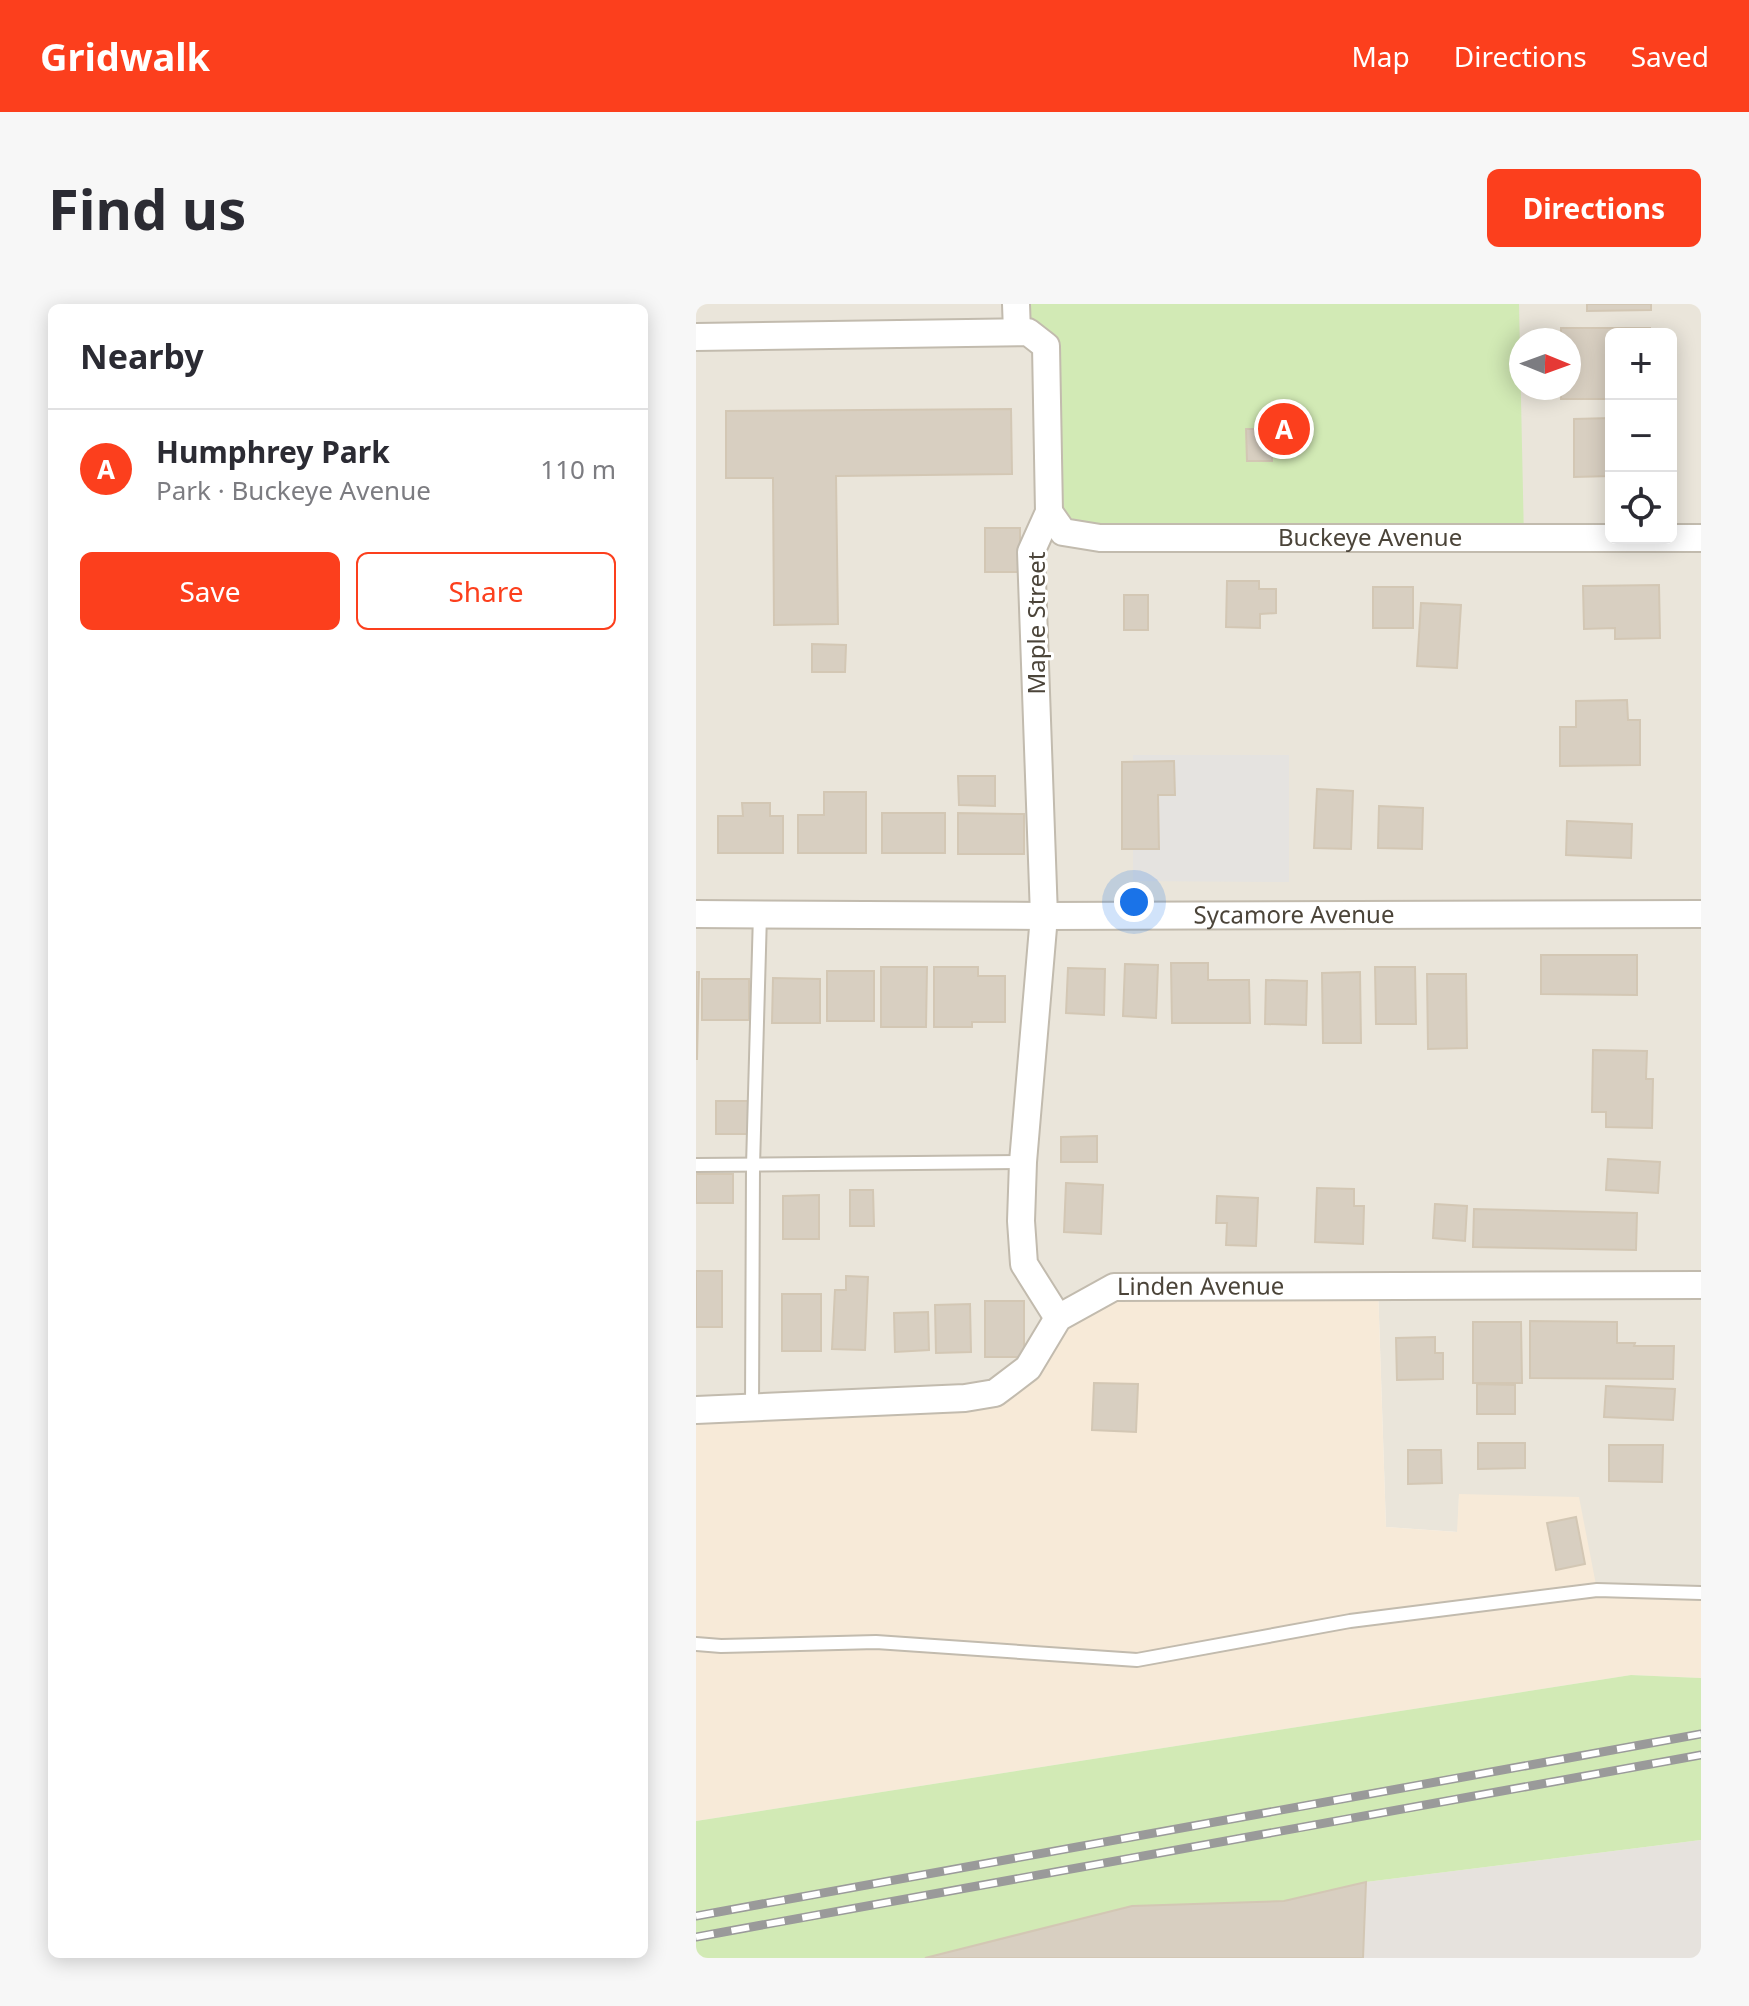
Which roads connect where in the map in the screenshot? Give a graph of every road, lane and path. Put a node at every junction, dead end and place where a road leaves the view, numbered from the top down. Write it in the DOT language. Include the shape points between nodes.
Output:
graph roads {
  1 [pos="1016,304"];
  2 [pos="1017,332"];
  3 [pos="696,337"];
  4 [pos="1049,512"];
  5 [pos="1701,538"];
  6 [pos="696,914"];
  7 [pos="760,914"];
  8 [pos="1701,914"];
  9 [pos="1044,916"];
  10 [pos="1023,1162"];
  11 [pos="696,1165"];
  12 [pos="753,1166"];
  13 [pos="1701,1285"];
  14 [pos="1058,1318"];
  15 [pos="752,1409"];
  16 [pos="696,1410"];
  17 [pos="1701,1593"];
  18 [pos="696,1644"];
  1 -- 2 [label="street"];
  2 -- 3 [label="street"];
  2 -- 4 [label="street, Maple Street" via="1028,332 1046,346"];
  4 -- 5 [label="street, Buckeye Avenue" via="1063,532 1100,538"];
  4 -- 9 [label="street, Maple Street" via="1031,552"];
  6 -- 7 [label="street, Sycamore Avenue"];
  7 -- 9 [label="street, Sycamore Avenue"];
  7 -- 12 [label="lane"];
  8 -- 9 [label="street, Sycamore Avenue"];
  9 -- 10 [label="street, Maple Street"];
  10 -- 12 [label="lane"];
  10 -- 14 [label="street, Maple Street" via="1024,1264"];
  11 -- 12 [label="lane"];
  12 -- 15 [label="lane"];
  13 -- 14 [label="street, Linden Avenue" via="1114,1287"];
  14 -- 15 [label="street" via="1028,1368 995,1393"];
  15 -- 16 [label="street"];
  17 -- 18 [label="lane" via="1597,1590 1350,1621 1137,1660 876,1642"];
}
